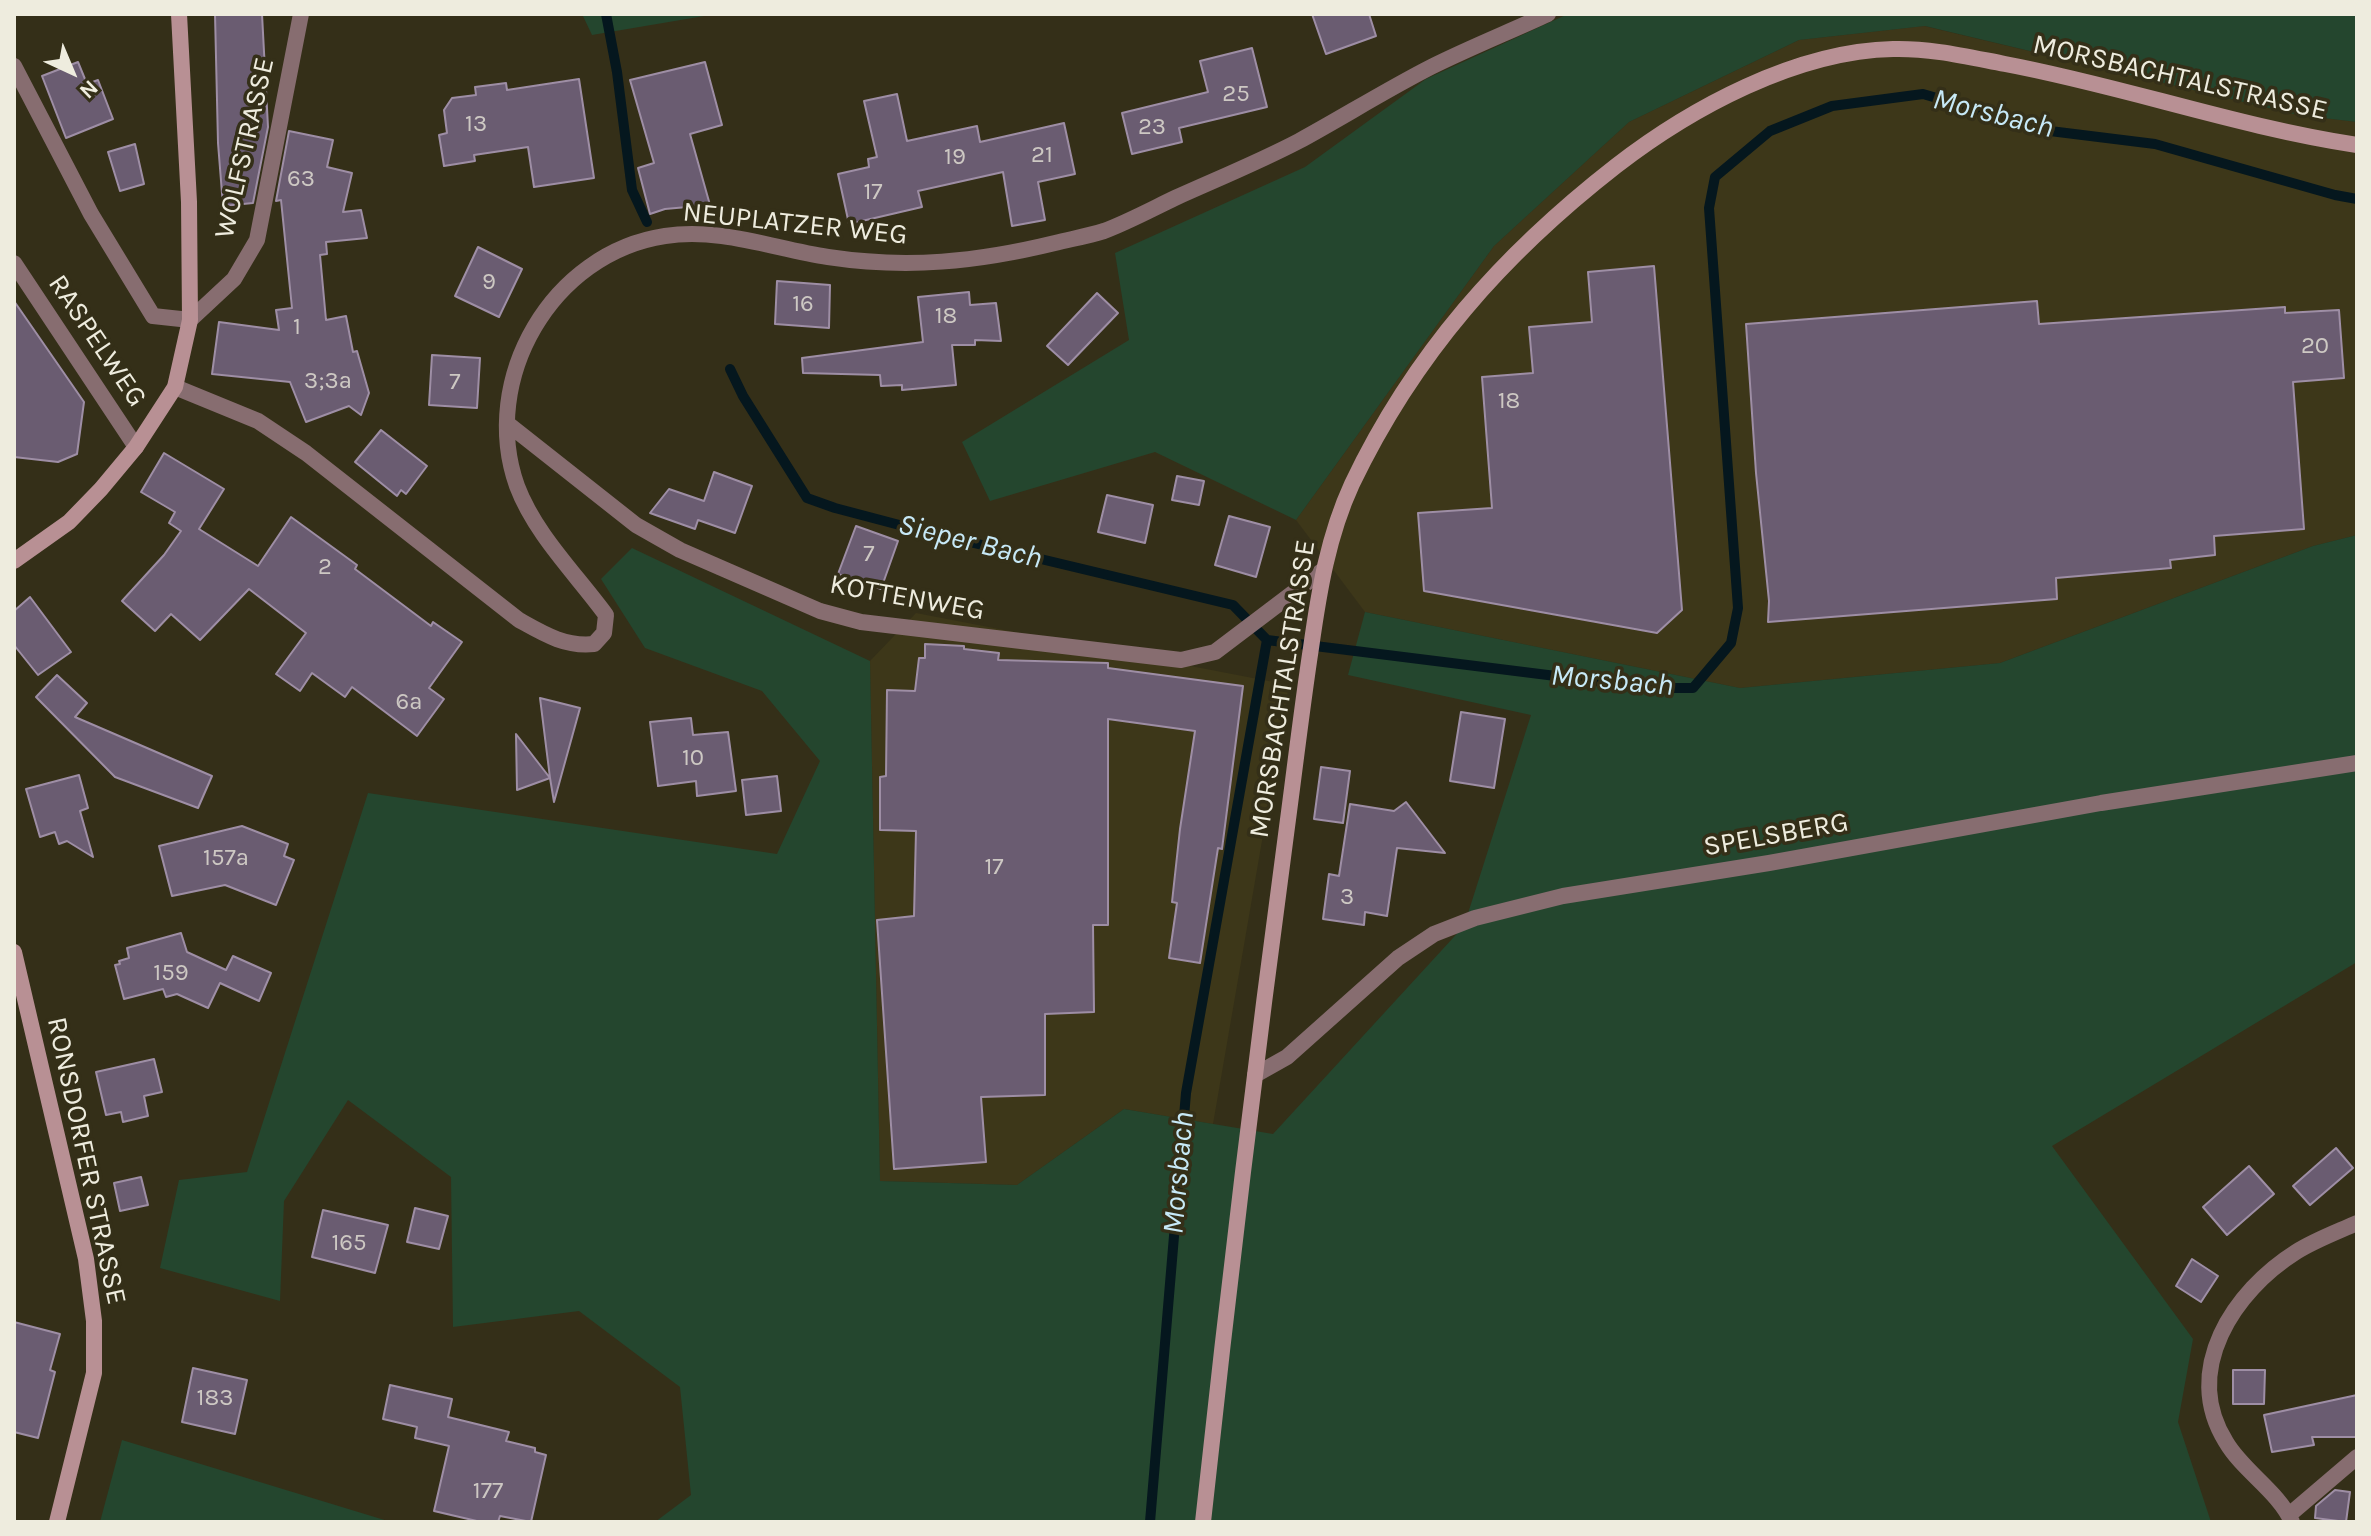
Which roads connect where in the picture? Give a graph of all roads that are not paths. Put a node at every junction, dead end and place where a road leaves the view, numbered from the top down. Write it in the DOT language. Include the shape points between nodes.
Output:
graph roads {
  1 [pos="179,14"];
  2 [pos="301,14"];
  3 [pos="1548,14"];
  4 [pos="14,66"];
  5 [pos="2357,145"];
  6 [pos="14,263"];
  7 [pos="190,320"];
  8 [pos="175,387"];
  9 [pos="508,424"];
  10 [pos="136,447"];
  11 [pos="14,561"];
  12 [pos="1322,571"];
  13 [pos="2357,763"];
  14 [pos="14,952"];
  15 [pos="1255,1075"];
  16 [pos="2357,1223"];
  17 [pos="2357,1457"];
  18 [pos="2291,1519"];
  19 [pos="57,1522"];
  20 [pos="1203,1522"];
  1 -- 7 [label="main road"];
  2 -- 7 [label="street, WOLFSTRASSE" via="257,240 234,279"];
  3 -- 9 [label="street, NEUPLATZER WEG" via="1429,68 1296,143 1103,231 995,257 944,263 879,264 691,234 635,243 604,256 569,282 540,315 520,352"];
  4 -- 7 [label="street" via="91,214 153,316"];
  5 -- 12 [label="main road, MORSBACHTALSTRASSE" via="2042,70 1941,52 1894,49 1807,64 1704,107 1649,140 1534,235 1480,289 1435,344 1384,421 1350,489"];
  6 -- 10 [label="street, RASPELWEG"];
  7 -- 8 [label="main road"];
  8 -- 9 [label="street, NEUPLATZER WEG" via="258,421 306,453 519,620 552,638 578,646 594,644 604,633 606,615 530,517 509,455"];
  8 -- 10 [label="main road"];
  9 -- 12 [label="street, KOTTENWEG" via="636,525 680,550 820,611 861,622 1181,660 1215,652"];
  10 -- 11 [label="main road" via="69,522"];
  12 -- 15 [label="main road, MORSBACHTALSTRASSE"];
  13 -- 15 [label="street, SPELSBERG" via="1563,896 1475,918 1434,934 1398,958 1287,1057"];
  14 -- 19 [label="main road, RONSDORFER STRASSE" via="86,1259 94,1321 94,1373"];
  15 -- 20 [label="main road, MORSBACHTALSTRASSE"];
  16 -- 18 [label="street" via="2298,1251 2262,1277 2236,1305 2210,1363 2213,1417 2226,1442"];
  17 -- 18 [label="street"];
}
